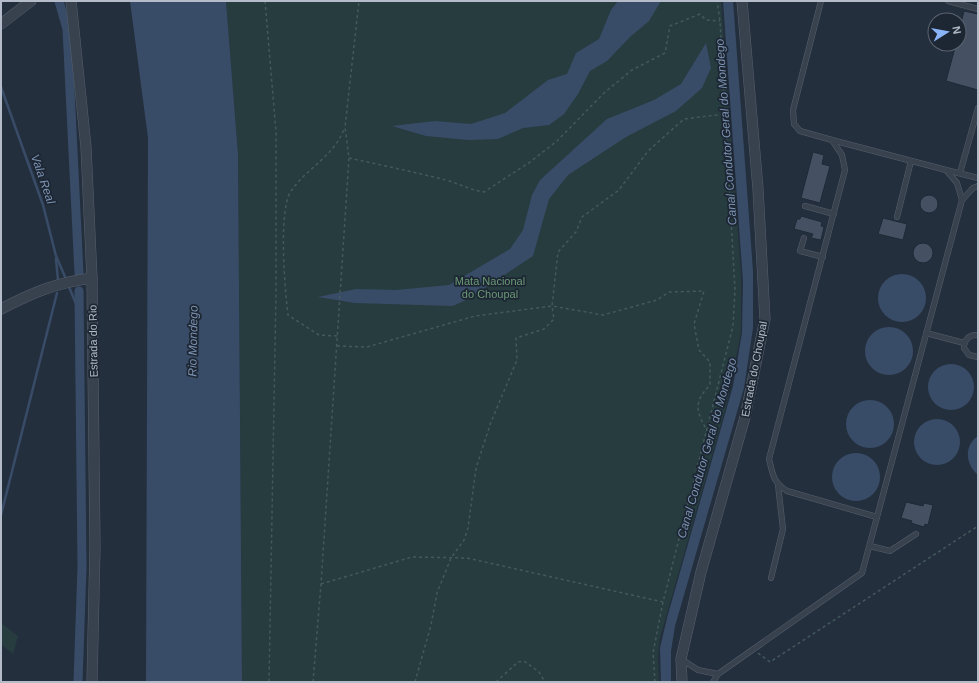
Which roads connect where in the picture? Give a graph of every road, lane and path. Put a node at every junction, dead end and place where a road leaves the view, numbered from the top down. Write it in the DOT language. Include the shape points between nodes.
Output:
graph roads {
  1 [pos="31,1"];
  2 [pos="71,1"];
  3 [pos="265,1"];
  4 [pos="359,1"];
  5 [pos="717,1"];
  6 [pos="742,1"];
  7 [pos="821,1"];
  8 [pos="948,1"];
  9 [pos="978,9"];
  10 [pos="720,21"];
  11 [pos="1,24"];
  12 [pos="978,108"];
  13 [pos="725,114"];
  14 [pos="344,127"];
  15 [pos="832,140"];
  16 [pos="349,158"];
  17 [pos="911,161"];
  18 [pos="946,170"];
  19 [pos="960,173"];
  20 [pos="978,178"];
  21 [pos="978,186"];
  22 [pos="962,200"];
  23 [pos="805,206"];
  24 [pos="834,214"];
  25 [pos="897,217"];
  26 [pos="804,238"];
  27 [pos="822,257"];
  28 [pos="92,278"];
  29 [pos="552,306"];
  30 [pos="1,309"];
  31 [pos="926,334"];
  32 [pos="978,335"];
  33 [pos="337,336"];
  34 [pos="964,343"];
  35 [pos="337,346"];
  36 [pos="978,357"];
  37 [pos="707,431"];
  38 [pos="778,485"];
  39 [pos="877,518"];
  40 [pos="978,526"];
  41 [pos="916,534"];
  42 [pos="870,546"];
  43 [pos="451,558"];
  44 [pos="771,578"];
  45 [pos="321,584"];
  46 [pos="663,602"];
  47 [pos="752,650"];
  48 [pos="681,659"];
  49 [pos="718,674"];
  50 [pos="92,682"];
  51 [pos="269,682"];
  52 [pos="312,682"];
  53 [pos="415,682"];
  54 [pos="496,682"];
  55 [pos="545,682"];
  56 [pos="655,682"];
  57 [pos="682,682"];
  58 [pos="713,682"];
  1 -- 11 [label="street"];
  2 -- 28 [label="street, Estrada do Rio" via="86,147"];
  3 -- 51 [label="path" via="276,132 276,292"];
  4 -- 14 [label="path"];
  5 -- 10 [label="path"];
  6 -- 48 [label="street, Estrada do Choupal" via="758,189 765,319 745,417 700,572"];
  7 -- 15 [label="lane" via="793,110 794,124 800,131"];
  8 -- 9 [label="lane"];
  10 -- 13 [label="path"];
  10 -- 16 [label="path" via="706,20 700,14 670,26 665,53 632,70 604,93 557,141 484,192 470,190 459,184 420,173"];
  12 -- 19 [label="lane"];
  13 -- 29 [label="path" via="684,120 648,151 619,190 582,217 576,232 558,252"];
  13 -- 37 [label="path" via="735,290 733,326"];
  14 -- 16 [label="path"];
  14 -- 33 [label="path" via="339,142 290,192 285,208 285,290 288,315 320,335"];
  15 -- 17 [label="lane"];
  15 -- 24 [label="lane" via="842,155 846,170"];
  16 -- 33 [label="path"];
  17 -- 18 [label="lane"];
  17 -- 25 [label="lane"];
  18 -- 19 [label="lane"];
  18 -- 22 [label="lane" via="957,183"];
  19 -- 20 [label="lane"];
  21 -- 22 [label="lane"];
  22 -- 31 [label="lane"];
  23 -- 24 [label="lane"];
  24 -- 27 [label="lane"];
  26 -- 27 [label="lane" via="800,251"];
  27 -- 38 [label="lane" via="769,459"];
  28 -- 30 [label="street" via="67,281 38,290"];
  28 -- 50 [label="street, Estrada do Rio" via="95,547"];
  29 -- 35 [label="path" via="475,316 367,348"];
  29 -- 37 [label="path" via="603,315 657,300 669,292 704,291 694,324 700,350 710,362 710,385 700,396 697,412"];
  29 -- 43 [label="path" via="554,319 550,324 544,329 516,338 517,360 491,422 476,468 468,528 464,540"];
  31 -- 34 [label="lane"];
  31 -- 39 [label="lane"];
  32 -- 34 [label="lane" via="970,336"];
  33 -- 35 [label="path"];
  34 -- 36 [label="lane" via="966,352 970,356"];
  35 -- 45 [label="path"];
  37 -- 46 [label="path"];
  38 -- 39 [label="lane" via="787,491"];
  38 -- 44 [label="lane" via="784,529"];
  39 -- 42 [label="lane"];
  40 -- 47 [label="path" via="770,662"];
  41 -- 42 [label="lane" via="890,551"];
  42 -- 47 [label="lane" via="862,573"];
  43 -- 45 [label="path" via="412,557"];
  43 -- 46 [label="path" via="467,558"];
  43 -- 53 [label="path" via="437,593"];
  45 -- 52 [label="path"];
  46 -- 56 [label="path" via="653,653"];
  47 -- 49 [label="lane"];
  48 -- 49 [label="lane" via="698,670"];
  48 -- 57 [label="street, Estrada do Choupal"];
  49 -- 58 [label="lane"];
  54 -- 55 [label="path" via="518,662 524,661 539,672"];
}
